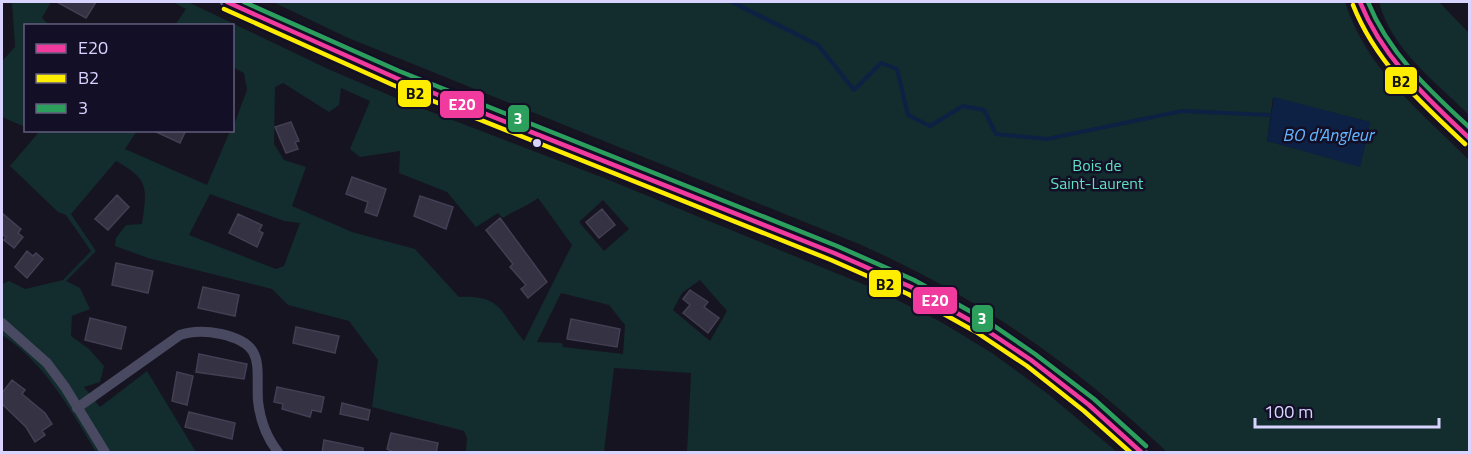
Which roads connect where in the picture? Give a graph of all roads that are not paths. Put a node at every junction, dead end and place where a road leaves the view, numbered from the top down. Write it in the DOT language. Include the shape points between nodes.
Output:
graph roads {
  1 [pos="227,2"];
  2 [pos="1360,2"];
  3 [pos="1470,139"];
  4 [pos="2,323"];
  5 [pos="77,408"];
  6 [pos="105,453"];
  7 [pos="278,453"];
  8 [pos="1142,453"];
  1 -- 8 [label="main road" via="396,78 911,287 1031,360"];
  2 -- 3 [label="main road" via="1384,50"];
  4 -- 5 [label="street" via="46,363"];
  5 -- 6 [label="street"];
  5 -- 7 [label="street" via="180,335 197,331 234,337 252,349 258,362 261,418"];
}
